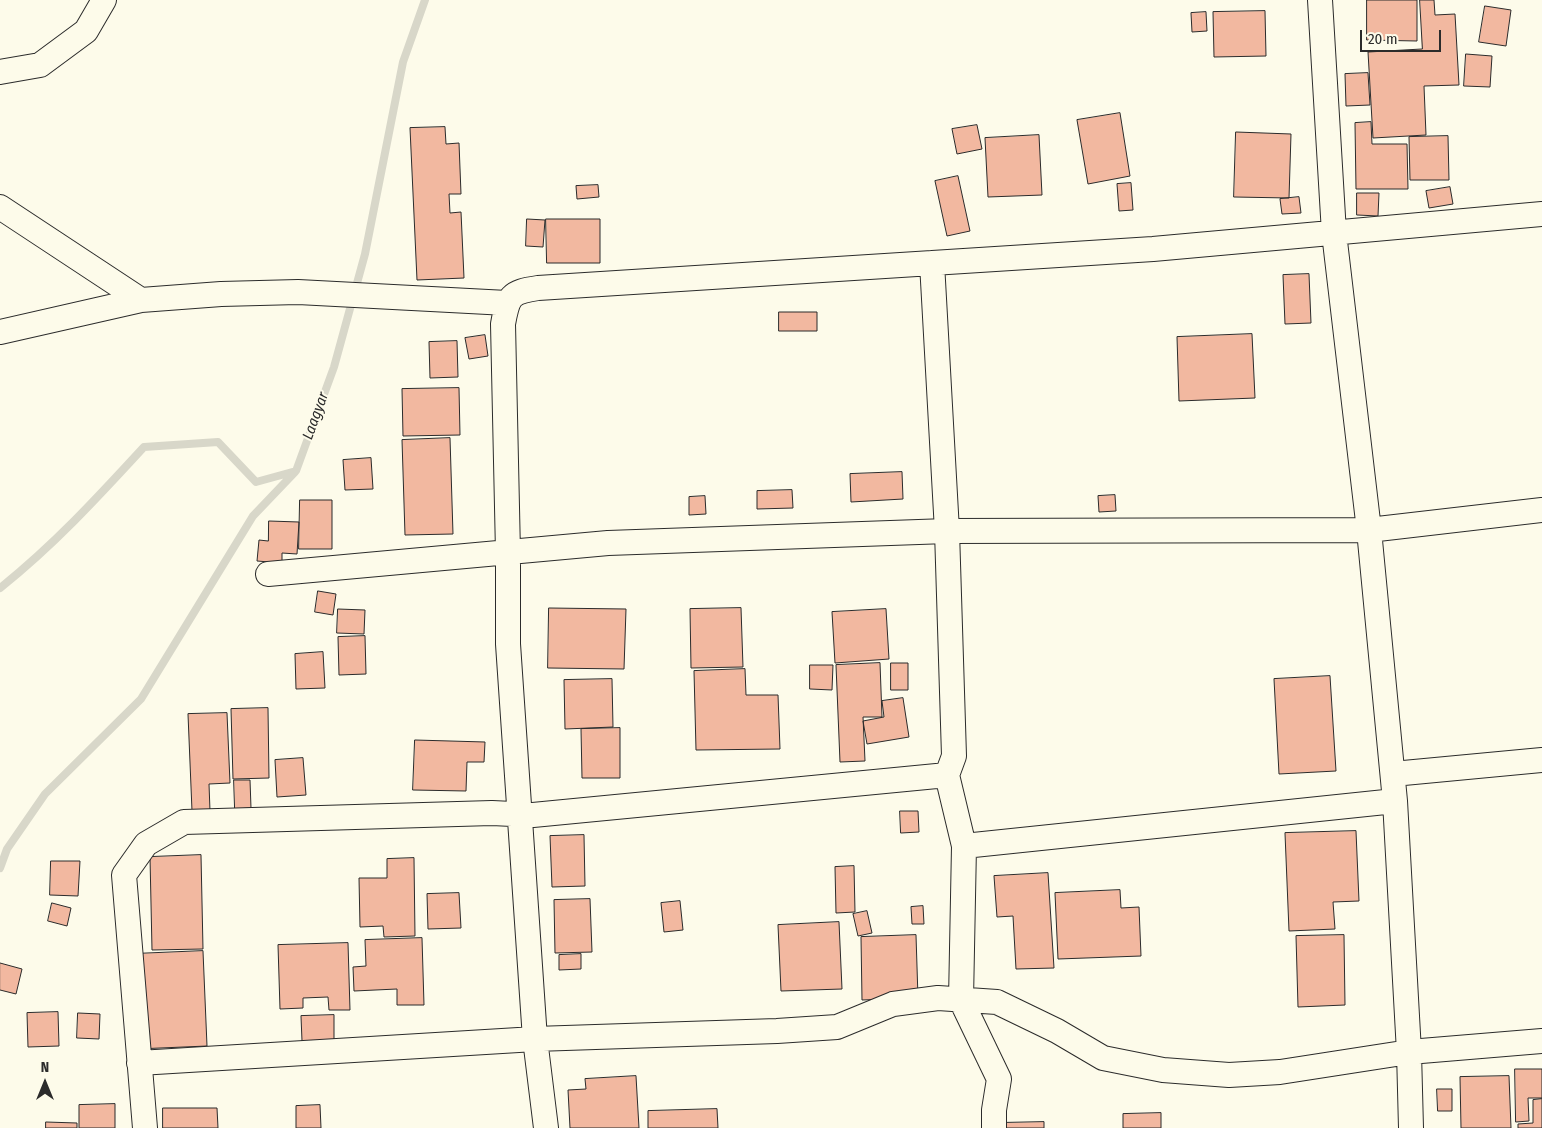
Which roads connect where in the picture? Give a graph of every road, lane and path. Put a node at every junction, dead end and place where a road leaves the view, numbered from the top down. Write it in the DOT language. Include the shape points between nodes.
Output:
graph roads {
  1 [pos="104,0"];
  2 [pos="1320,0"];
  3 [pos="0,72"];
  4 [pos="0,207"];
  5 [pos="1542,214"];
  6 [pos="1334,233"];
  7 [pos="932,263"];
  8 [pos="142,300"];
  9 [pos="507,303"];
  10 [pos="0,332"];
  11 [pos="1542,510"];
  12 [pos="947,530"];
  13 [pos="1369,530"];
  14 [pos="508,553"];
  15 [pos="268,574"];
  16 [pos="1542,760"];
  17 [pos="1393,774"];
  18 [pos="947,775"];
  19 [pos="1395,801"];
  20 [pos="520,815"];
  21 [pos="964,846"];
  22 [pos="961,1000"];
  23 [pos="534,1039"];
  24 [pos="1542,1041"];
  25 [pos="1409,1052"];
  26 [pos="139,1063"];
  27 [pos="145,1128"];
  28 [pos="546,1128"];
  29 [pos="994,1128"];
  30 [pos="1411,1128"];
  1 -- 3 [label="street" via="86,31 40,65"];
  2 -- 6 [label="street"];
  4 -- 8 [label="street"];
  5 -- 6 [label="street"];
  6 -- 7 [label="street"];
  6 -- 13 [label="street"];
  7 -- 9 [label="street" via="538,288 519,291"];
  7 -- 12 [label="street"];
  8 -- 9 [label="street" via="298,292"];
  8 -- 10 [label="street"];
  9 -- 14 [label="street" via="503,324"];
  11 -- 13 [label="street"];
  12 -- 13 [label="street"];
  12 -- 14 [label="street" via="608,543"];
  12 -- 18 [label="street" via="954,756"];
  13 -- 17 [label="street"];
  14 -- 15 [label="street"];
  14 -- 20 [label="street" via="508,644"];
  16 -- 17 [label="street"];
  17 -- 19 [label="street"];
  18 -- 20 [label="street"];
  18 -- 21 [label="street"];
  19 -- 21 [label="street"];
  19 -- 25 [label="street"];
  20 -- 23 [label="street"];
  20 -- 26 [label="street" via="492,813 184,822 146,844 124,875"];
  21 -- 22 [label="street"];
  22 -- 23 [label="street" via="938,998 893,1004 837,1027"];
  22 -- 25 [label="street" via="998,1002 1103,1058 1163,1070 1229,1076"];
  22 -- 29 [label="street" via="999,1080"];
  23 -- 26 [label="street"];
  23 -- 28 [label="street"];
  24 -- 25 [label="street"];
  25 -- 30 [label="street"];
  26 -- 27 [label="street"];
}
